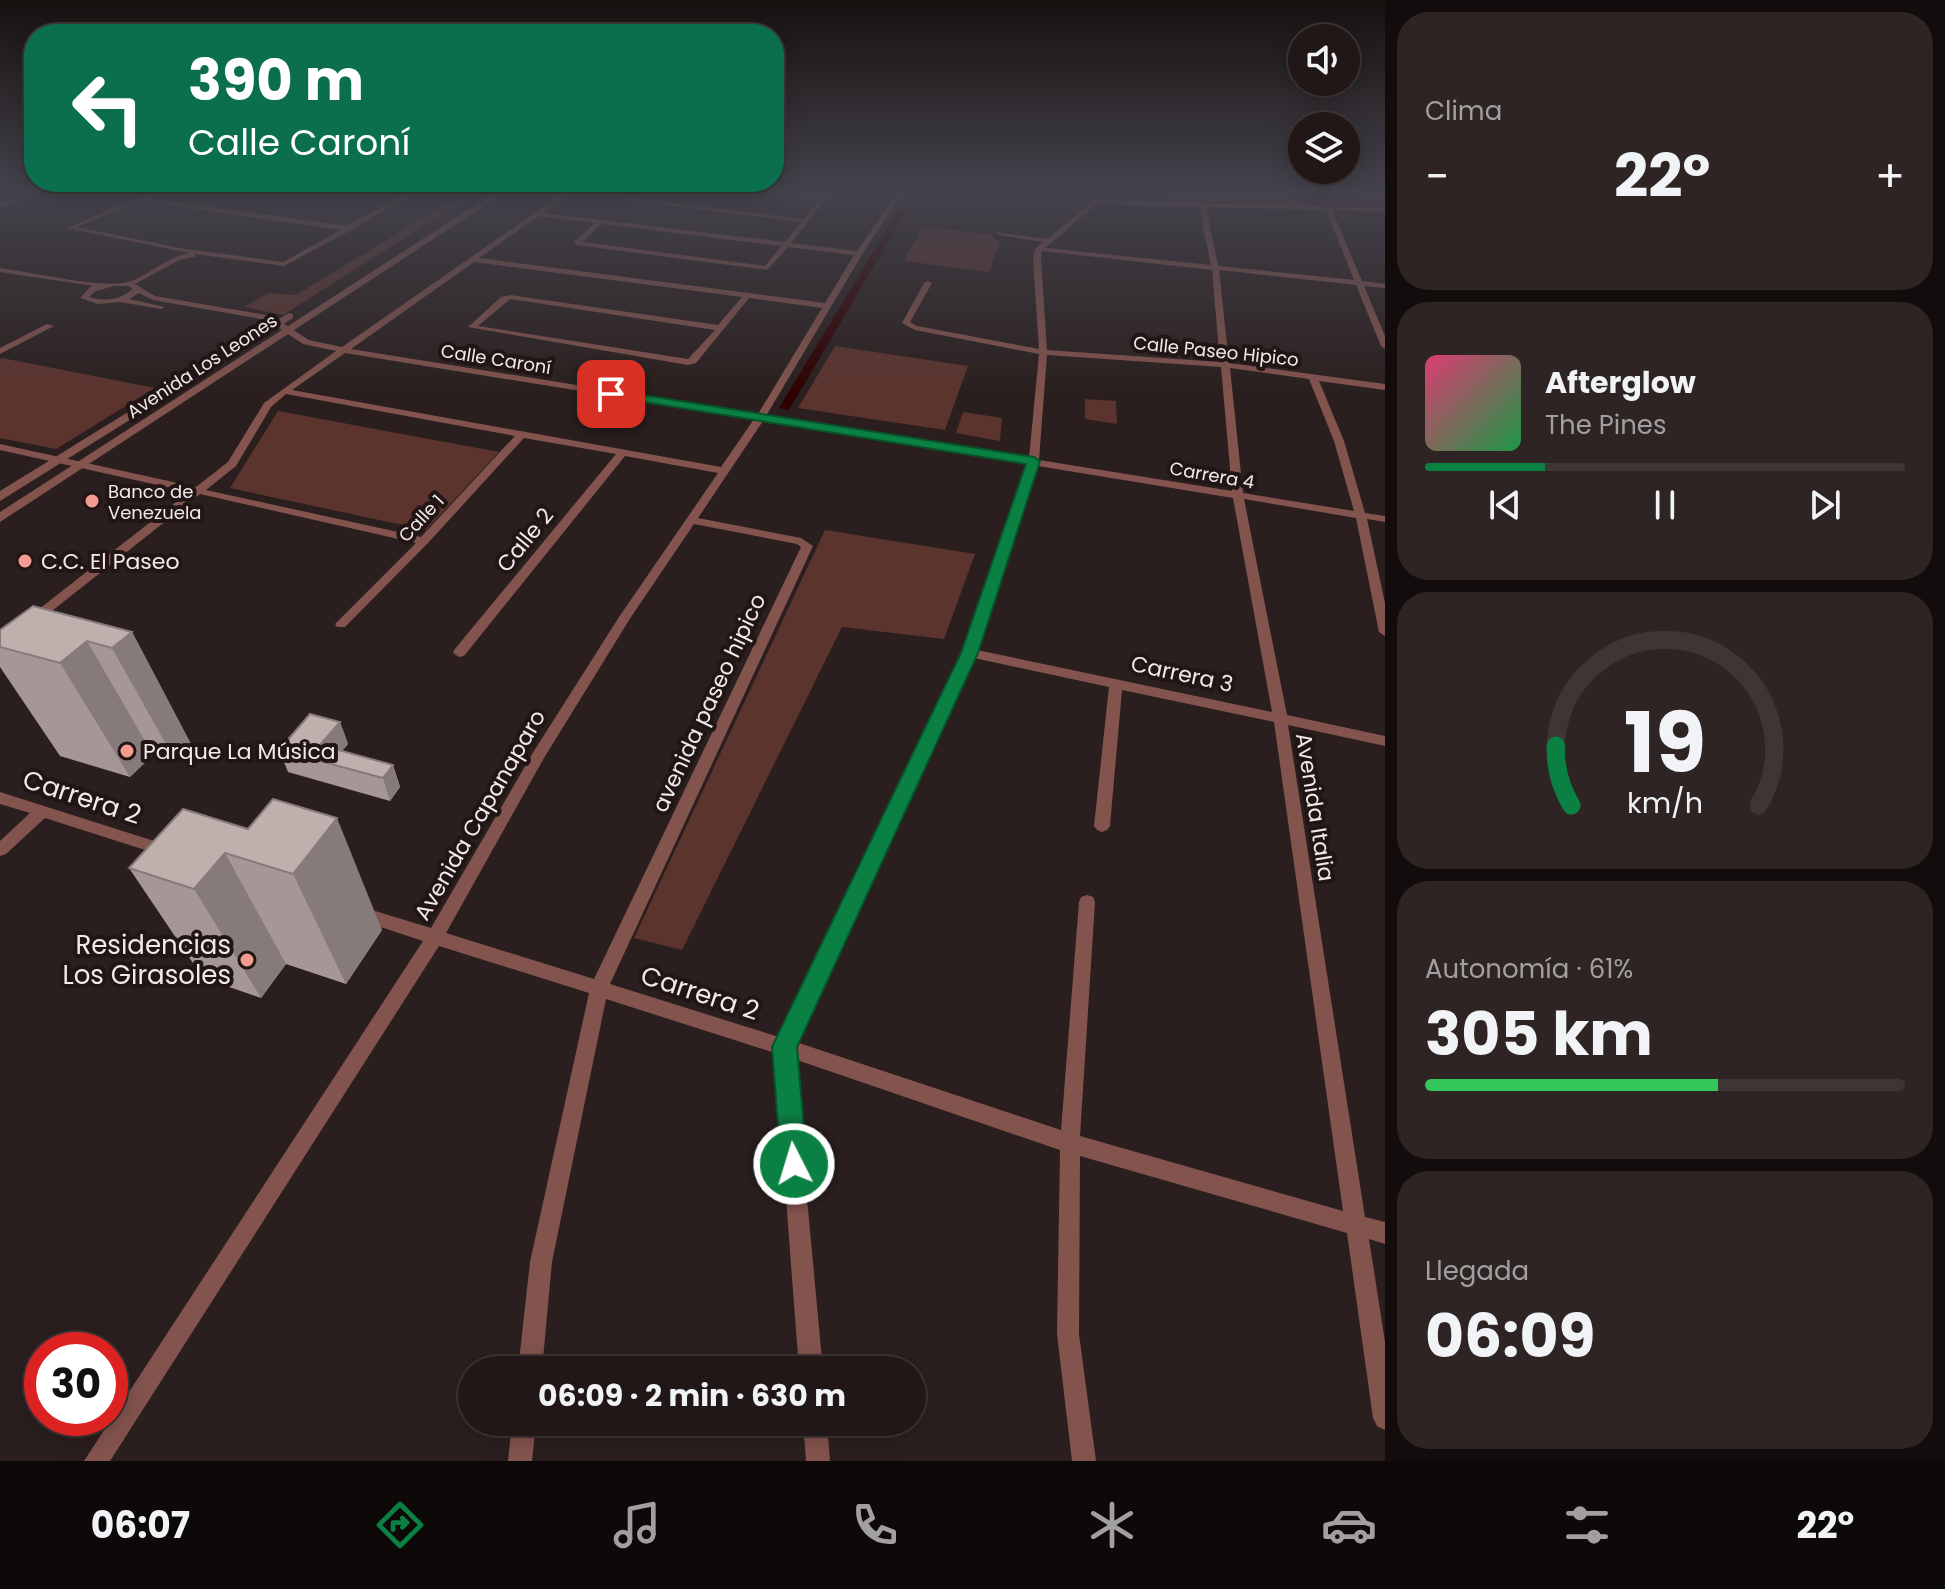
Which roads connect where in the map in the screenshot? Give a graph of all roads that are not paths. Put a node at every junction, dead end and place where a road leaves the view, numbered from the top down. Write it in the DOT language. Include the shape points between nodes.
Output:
graph roads {
  1 [pos="170,259"];
  2 [pos="247,259"];
  3 [pos="293,259"];
  4 [pos="379,259"];
  5 [pos="398,259"];
  6 [pos="700,259"];
  7 [pos="775,259"];
  8 [pos="855,259"];
  9 [pos="1039,259"];
  10 [pos="1139,259"];
  11 [pos="1213,259"];
  12 [pos="1350,259"];
  13 [pos="474,260"];
  14 [pos="1215,267"];
  15 [pos="0,273"];
  16 [pos="928,283"];
  17 [pos="1360,283"];
  18 [pos="129,284"];
  19 [pos="104,285"];
  20 [pos="1385,286"];
  21 [pos="138,289"];
  22 [pos="84,295"];
  23 [pos="746,297"];
  24 [pos="120,300"];
  25 [pos="828,306"];
  26 [pos="276,324"];
  27 [pos="50,326"];
  28 [pos="719,328"];
  29 [pos="288,331"];
  30 [pos="1385,346"];
  31 [pos="344,350"];
  32 [pos="0,351"];
  33 [pos="1043,352"];
  34 [pos="1224,365"];
  35 [pos="1313,378"];
  36 [pos="1385,387"];
  37 [pos="284,391"];
  38 [pos="760,418"];
  39 [pos="523,433"];
  40 [pos="0,447"];
  41 [pos="623,452"];
  42 [pos="59,459"];
  43 [pos="1034,461"];
  44 [pos="83,465"];
  45 [pos="724,471"];
  46 [pos="200,492"];
  47 [pos="1238,495"];
  48 [pos="0,497"];
  49 [pos="1361,516"];
  50 [pos="0,518"];
  51 [pos="1385,519"];
  52 [pos="690,520"];
  53 [pos="424,541"];
  54 [pos="341,624"];
  55 [pos="20,630"];
  56 [pos="1385,632"];
  57 [pos="459,653"];
  58 [pos="970,653"];
  59 [pos="1116,683"];
  60 [pos="1280,717"];
  61 [pos="1385,741"];
  62 [pos="0,798"];
  63 [pos="42,812"];
  64 [pos="1102,826"];
  65 [pos="0,850"];
  66 [pos="178,855"];
  67 [pos="1087,902"];
  68 [pos="344,908"];
  69 [pos="435,937"];
  70 [pos="599,988"];
  71 [pos="784,1047"];
  72 [pos="1070,1143"];
  73 [pos="1356,1223"];
  74 [pos="1385,1233"];
  75 [pos="531,1356"];
  76 [pos="810,1356"];
  77 [pos="1385,1418"];
  78 [pos="523,1436"];
  79 [pos="816,1436"];
  80 [pos="96,1461"];
  81 [pos="520,1461"];
  82 [pos="818,1461"];
  83 [pos="1084,1461"];
  1 -- 18 [label="street"];
  2 -- 3 [label="street" via="284,264"];
  4 -- 26 [label="street, Avenida Los Leones"];
  5 -- 29 [label="street, Avenida Los Leones"];
  6 -- 7 [label="street" via="767,268"];
  8 -- 25 [label="street, Avenida Capanaparo"];
  9 -- 33 [label="street"];
  10 -- 14 [label="street"];
  11 -- 14 [label="street, Avenida Italia"];
  12 -- 17 [label="street"];
  13 -- 23 [label="street"];
  13 -- 31 [label="street"];
  14 -- 17 [label="street"];
  14 -- 34 [label="street, Avenida Italia"];
  15 -- 19 [label="street"];
  15 -- 22 [label="street"];
  16 -- 33 [label="street, Calle Paseo Hipico" via="906,323 910,326"];
  17 -- 20 [label="street"];
  17 -- 30 [label="street"];
  18 -- 19 [label="street"];
  18 -- 21 [label="street"];
  19 -- 22 [label="street"];
  21 -- 24 [label="street"];
  21 -- 26 [label="street" via="153,298 269,318"];
  22 -- 24 [label="street" via="91,302"];
  23 -- 25 [label="street"];
  23 -- 28 [label="street"];
  24 -- 26 [label="street"];
  25 -- 38 [label="street, Avenida Capanaparo"];
  26 -- 29 [label="street, Calle Caroní"];
  26 -- 42 [label="street, Avenida Los Leones"];
  27 -- 32 [label="street"];
  28 -- 28 [label="street" via="688,362 472,327 510,297"];
  29 -- 31 [label="street, Calle Caroní" via="306,342"];
  29 -- 44 [label="street, Avenida Los Leones"];
  31 -- 37 [label="street"];
  31 -- 38 [label="street, Calle Caroní"];
  33 -- 34 [label="street, Calle Paseo Hipico"];
  33 -- 43 [label="street"];
  34 -- 35 [label="street, Calle Paseo Hipico"];
  34 -- 47 [label="street, Avenida Italia"];
  35 -- 36 [label="street, Calle Paseo Hipico"];
  35 -- 49 [label="street"];
  37 -- 39 [label="street"];
  37 -- 46 [label="street" via="267,405 232,464"];
  38 -- 43 [label="street, Calle Caroní"];
  38 -- 45 [label="street, Avenida Capanaparo"];
  39 -- 41 [label="street"];
  39 -- 53 [label="street, Calle 1"];
  40 -- 42 [label="street"];
  41 -- 45 [label="street"];
  41 -- 57 [label="street, Calle 2"];
  42 -- 44 [label="street"];
  42 -- 48 [label="street, Avenida Los Leones"];
  43 -- 47 [label="street, Carrera 4"];
  43 -- 58 [label="street"];
  44 -- 46 [label="street"];
  44 -- 50 [label="street, Avenida Los Leones"];
  45 -- 52 [label="street, Avenida Capanaparo"];
  46 -- 53 [label="street"];
  46 -- 55 [label="street"];
  47 -- 49 [label="street, Carrera 4"];
  47 -- 60 [label="street, Avenida Italia"];
  49 -- 51 [label="street, Carrera 4"];
  49 -- 56 [label="street"];
  52 -- 69 [label="street, Avenida Capanaparo" via="539,755"];
  52 -- 70 [label="street, avenida paseo hipico" via="807,546"];
  53 -- 54 [label="street, Calle 1"];
  58 -- 59 [label="street, Carrera 3"];
  58 -- 71 [label="street"];
  59 -- 60 [label="street, Carrera 3"];
  59 -- 64 [label="street"];
  60 -- 61 [label="street, Carrera 3"];
  60 -- 73 [label="street, Avenida Italia"];
  62 -- 63 [label="street, Carrera 2"];
  63 -- 65 [label="street"];
  63 -- 66 [label="street, Carrera 2"];
  67 -- 72 [label="street"];
  68 -- 69 [label="street, Carrera 2"];
  69 -- 70 [label="street, Carrera 2"];
  69 -- 80 [label="street, Avenida Capanaparo"];
  70 -- 71 [label="street, Carrera 2"];
  70 -- 75 [label="street" via="541,1262"];
  71 -- 72 [label="street, Carrera 2"];
  71 -- 76 [label="street"];
  72 -- 73 [label="street, Carrera 2"];
  72 -- 83 [label="street" via="1068,1334"];
  73 -- 74 [label="street, Carrera 2"];
  73 -- 77 [label="street, Avenida Italia"];
  78 -- 81 [label="street"];
  79 -- 82 [label="street"];
}
